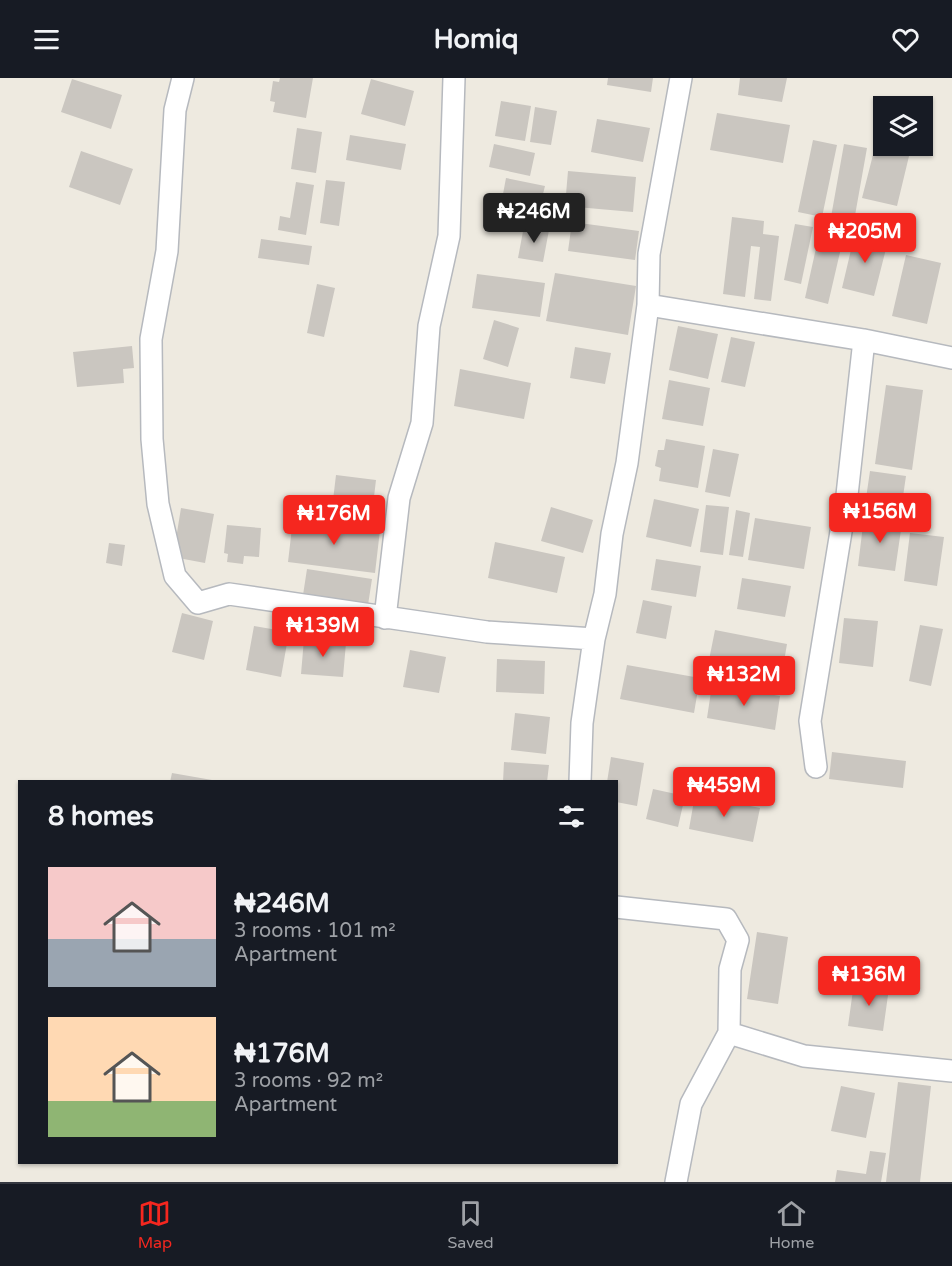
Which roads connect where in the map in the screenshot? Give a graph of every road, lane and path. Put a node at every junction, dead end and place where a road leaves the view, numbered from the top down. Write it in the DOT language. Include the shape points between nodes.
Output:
graph roads {
  1 [pos="183,78"];
  2 [pos="454,78"];
  3 [pos="681,78"];
  4 [pos="648,305"];
  5 [pos="864,340"];
  6 [pos="952,358"];
  7 [pos="385,618"];
  8 [pos="594,639"];
  9 [pos="816,767"];
  10 [pos="580,780"];
  11 [pos="618,907"];
  12 [pos="729,1033"];
  13 [pos="952,1071"];
  14 [pos="676,1182"];
  1 -- 7 [label="street" via="175,110 167,251 151,339 152,439 158,504 175,576 198,603 229,594"];
  2 -- 7 [label="street" via="449,236 429,326 422,423 399,498"];
  3 -- 4 [label="street" via="650,254"];
  4 -- 5 [label="street"];
  4 -- 8 [label="street" via="627,463"];
  5 -- 6 [label="street"];
  5 -- 9 [label="street" via="847,495 810,721"];
  7 -- 8 [label="street" via="487,632"];
  8 -- 10 [label="street" via="582,723"];
  11 -- 12 [label="street" via="726,919 738,940 730,969"];
  12 -- 13 [label="street" via="804,1056"];
  12 -- 14 [label="street" via="691,1104"];
}
